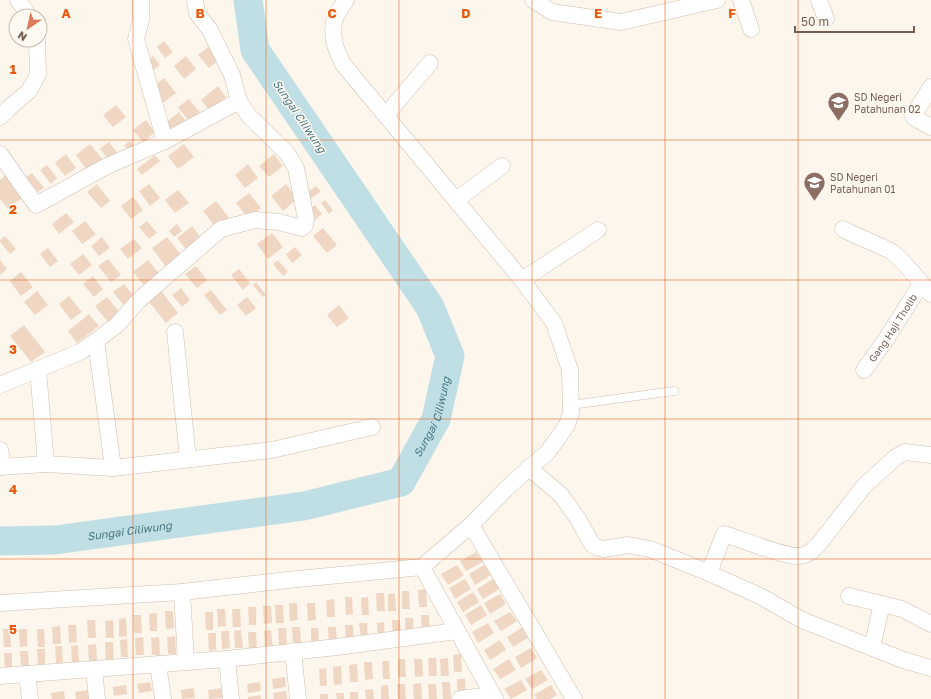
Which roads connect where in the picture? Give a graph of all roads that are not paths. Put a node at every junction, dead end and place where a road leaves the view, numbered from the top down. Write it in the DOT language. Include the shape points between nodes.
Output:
graph roads {
  1 [pos="141,0"];
  2 [pos="195,0"];
  3 [pos="346,0"];
  4 [pos="534,0"];
  5 [pos="717,0"];
  6 [pos="741,0"];
  7 [pos="819,0"];
  8 [pos="826,19"];
  9 [pos="751,29"];
  10 [pos="37,48"];
  11 [pos="430,63"];
  12 [pos="931,87"];
  13 [pos="239,101"];
  14 [pos="386,115"];
  15 [pos="0,117"];
  16 [pos="931,127"];
  17 [pos="166,141"];
  18 [pos="0,154"];
  19 [pos="502,166"];
  20 [pos="456,200"];
  21 [pos="843,229"];
  22 [pos="598,230"];
  23 [pos="522,280"];
  24 [pos="926,288"];
  25 [pos="175,332"];
  26 [pos="96,341"];
  27 [pos="38,370"];
  28 [pos="864,370"];
  29 [pos="0,386"];
  30 [pos="674,391"];
  31 [pos="570,405"];
  32 [pos="372,427"];
  33 [pos="0,450"];
  34 [pos="931,456"];
  35 [pos="188,459"];
  36 [pos="46,464"];
  37 [pos="1,467"];
  38 [pos="113,468"];
  39 [pos="529,468"];
  40 [pos="471,525"];
  41 [pos="422,567"];
  42 [pos="709,573"];
  43 [pos="182,592"];
  44 [pos="850,596"];
  45 [pos="0,603"];
  46 [pos="882,604"];
  47 [pos="931,624"];
  48 [pos="457,631"];
  49 [pos="872,647"];
  50 [pos="293,651"];
  51 [pos="228,659"];
  52 [pos="186,662"];
  53 [pos="158,664"];
  54 [pos="931,668"];
  55 [pos="94,669"];
  56 [pos="27,674"];
  57 [pos="0,676"];
  58 [pos="493,697"];
  59 [pos="30,699"];
  60 [pos="97,699"];
  61 [pos="163,699"];
  62 [pos="231,699"];
  63 [pos="298,699"];
  64 [pos="460,699"];
  65 [pos="574,699"];
  1 -- 17 [label="street" via="141,20 136,39"];
  2 -- 13 [label="street" via="198,13 210,30 232,75"];
  3 -- 14 [label="street" via="335,19 336,50 343,64"];
  4 -- 5 [label="street" via="552,12 621,22"];
  6 -- 9 [label="street"];
  7 -- 8 [label="street"];
  10 -- 15 [label="street" via="38,74 29,92"];
  11 -- 14 [label="street"];
  12 -- 16 [label="street" via="913,116"];
  13 -- 17 [label="street"];
  13 -- 26 [label="street" via="250,116 287,153 296,168 305,225 302,228 279,222 255,220 221,229 139,300 118,324"];
  14 -- 20 [label="street"];
  17 -- 18 [label="street" via="106,166 36,205"];
  19 -- 20 [label="street"];
  20 -- 23 [label="street"];
  21 -- 24 [label="street" via="892,252"];
  22 -- 23 [label="street"];
  23 -- 31 [label="street" via="554,322 570,370"];
  24 -- 28 [label="street, Gang Haji Tholib"];
  25 -- 35 [label="street"];
  26 -- 27 [label="street" via="80,352"];
  26 -- 38 [label="street"];
  27 -- 29 [label="street"];
  27 -- 36 [label="street"];
  30 -- 31 [label="lane"];
  31 -- 39 [label="street" via="571,413 567,425 547,453"];
  32 -- 35 [label="street" via="272,450"];
  33 -- 37 [label="street"];
  34 -- 42 [label="street" via="905,452 896,457 865,485 810,553 799,556 787,555 724,534"];
  35 -- 38 [label="street"];
  36 -- 37 [label="street"];
  36 -- 38 [label="street"];
  39 -- 40 [label="street"];
  39 -- 42 [label="street" via="561,495 596,547 604,549 640,546"];
  40 -- 41 [label="street"];
  40 -- 65 [label="street"];
  41 -- 43 [label="street"];
  41 -- 48 [label="street"];
  42 -- 49 [label="street" via="760,596 802,620"];
  43 -- 45 [label="street"];
  43 -- 52 [label="street"];
  44 -- 46 [label="street"];
  46 -- 47 [label="street" via="902,609"];
  46 -- 49 [label="street"];
  48 -- 50 [label="street"];
  48 -- 58 [label="street"];
  49 -- 54 [label="street"];
  50 -- 51 [label="street"];
  50 -- 63 [label="street"];
  51 -- 52 [label="street"];
  51 -- 62 [label="street"];
  52 -- 53 [label="street"];
  53 -- 55 [label="street"];
  53 -- 61 [label="street"];
  55 -- 56 [label="street"];
  55 -- 60 [label="street"];
  56 -- 57 [label="street"];
  56 -- 59 [label="street"];
  58 -- 64 [label="street"];
}
